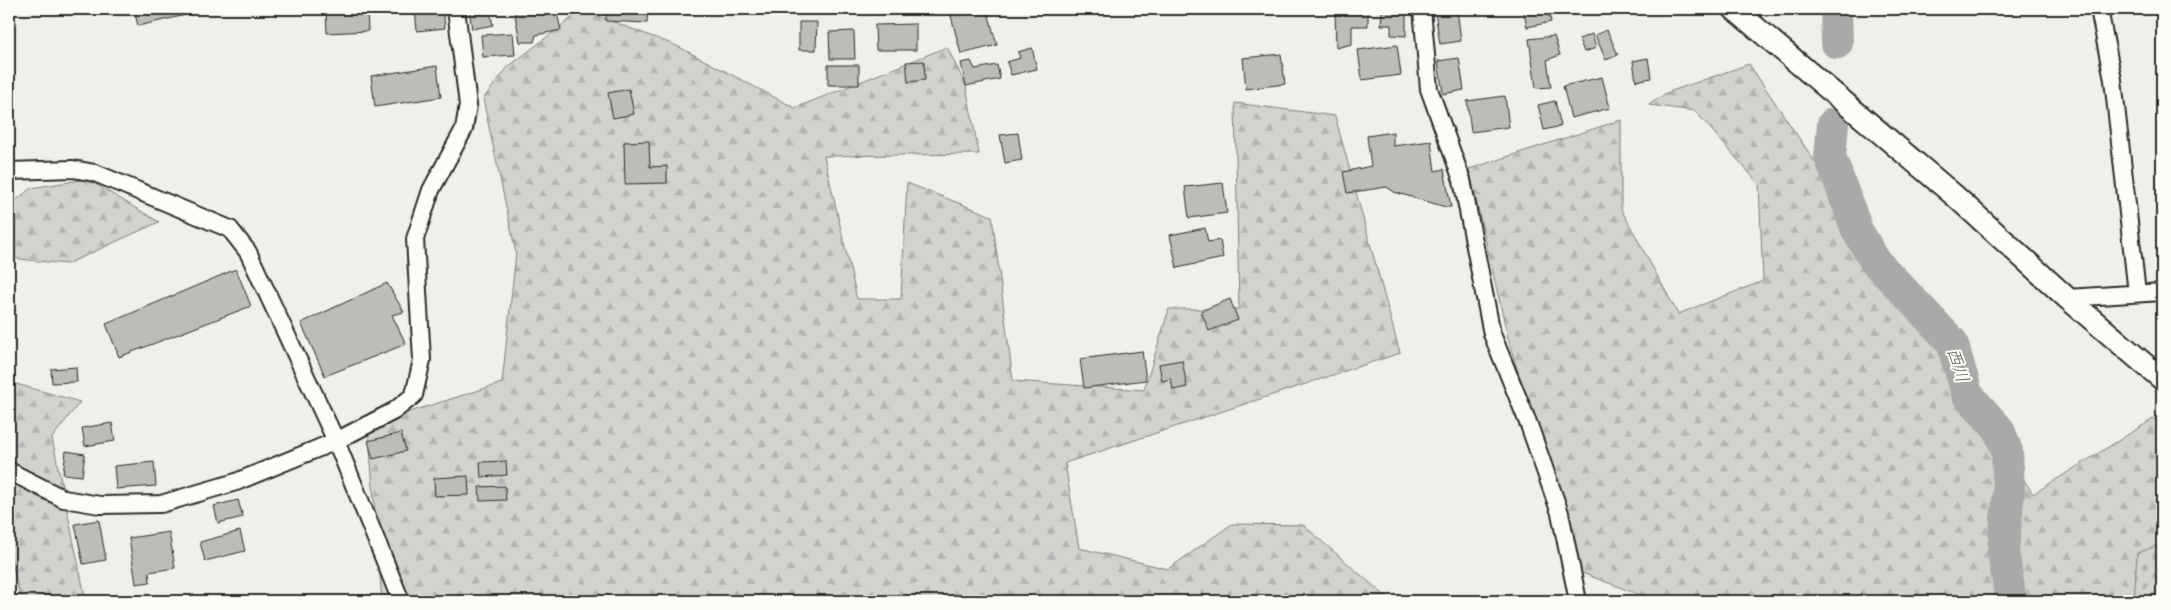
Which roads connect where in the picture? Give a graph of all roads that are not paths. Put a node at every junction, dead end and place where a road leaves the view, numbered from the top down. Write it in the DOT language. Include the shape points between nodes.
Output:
graph roads {
  1 [pos="456,9"];
  2 [pos="1422,9"];
  3 [pos="1734,9"];
  4 [pos="2099,9"];
  5 [pos="9,171"];
  6 [pos="2162,292"];
  7 [pos="2137,293"];
  8 [pos="2068,298"];
  9 [pos="2162,379"];
  10 [pos="336,441"];
  11 [pos="9,471"];
  12 [pos="401,601"];
  13 [pos="1578,601"];
  1 -- 10 [label="street" via="468,105 464,129 431,190 416,239 422,360 414,395 394,411"];
  2 -- 13 [label="street" via="1429,89 1462,180 1492,334 1560,514"];
  3 -- 8 [label="street" via="1954,196"];
  4 -- 7 [label="street" via="2113,80"];
  5 -- 10 [label="street" via="73,169 95,172 230,229 248,252"];
  6 -- 7 [label="street"];
  7 -- 8 [label="street"];
  8 -- 9 [label="street"];
  10 -- 11 [label="street" via="236,482 161,504 100,505 64,499"];
  10 -- 12 [label="street"];
}
